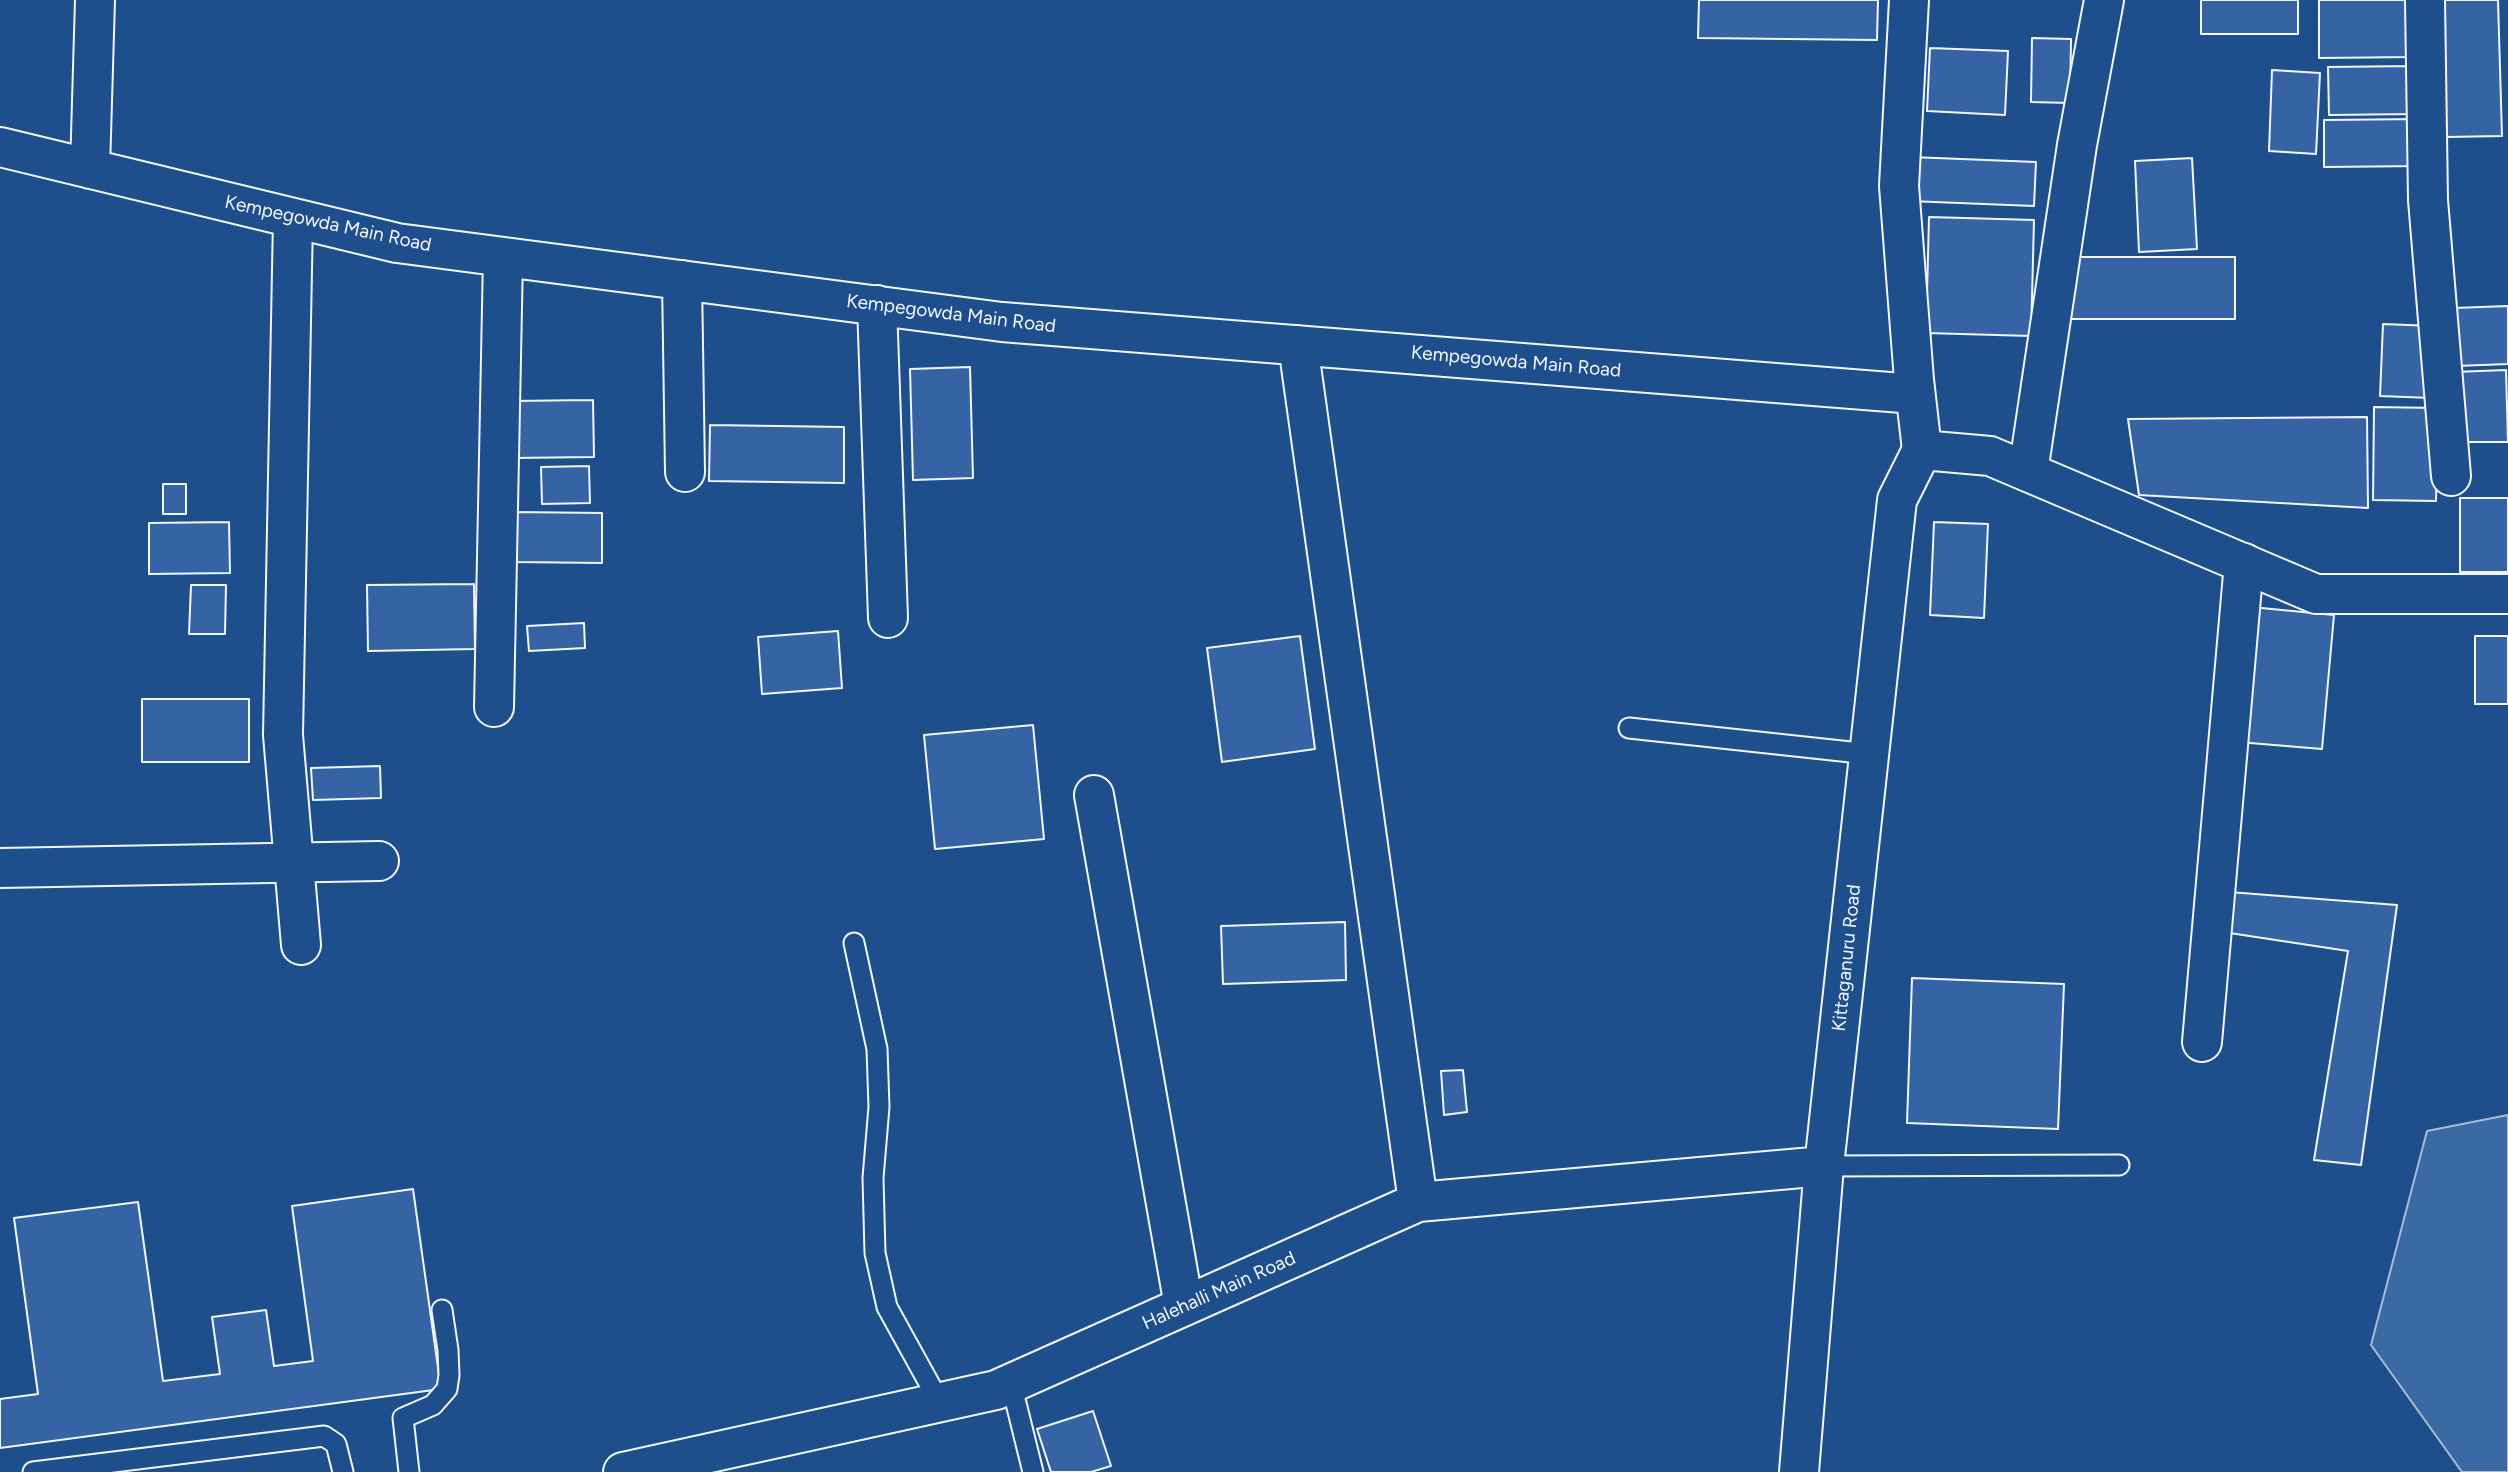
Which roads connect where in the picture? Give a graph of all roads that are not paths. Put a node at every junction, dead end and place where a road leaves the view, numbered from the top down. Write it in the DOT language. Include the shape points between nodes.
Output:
graph roads {
  1 [pos="95,0"];
  2 [pos="1909,0"];
  3 [pos="2104,0"];
  4 [pos="2425,0"];
  5 [pos="0,147"];
  6 [pos="90,169"];
  7 [pos="293,218"];
  8 [pos="503,257"];
  9 [pos="682,280"];
  10 [pos="877,305"];
  11 [pos="1298,345"];
  12 [pos="1915,394"];
  13 [pos="1922,450"];
  14 [pos="685,472"];
  15 [pos="2028,472"];
  16 [pos="2451,476"];
  17 [pos="2244,563"];
  18 [pos="2508,594"];
  19 [pos="888,618"];
  20 [pos="494,707"];
  21 [pos="1629,728"];
  22 [pos="1869,754"];
  23 [pos="1094,795"];
  24 [pos="379,861"];
  25 [pos="294,862"];
  26 [pos="0,868"];
  27 [pos="854,943"];
  28 [pos="301,945"];
  29 [pos="2202,1042"];
  30 [pos="2119,1165"];
  31 [pos="1824,1166"];
  32 [pos="1418,1202"];
  33 [pos="1184,1306"];
  34 [pos="442,1311"];
  35 [pos="1011,1383"];
  36 [pos="940,1403"];
  37 [pos="33,1472"];
  38 [pos="343,1472"];
  39 [pos="409,1472"];
  40 [pos="623,1472"];
  41 [pos="1033,1472"];
  42 [pos="1799,1472"];
  1 -- 6 [label="street"];
  2 -- 12 [label="street" via="1899,186"];
  3 -- 15 [label="street" via="2077,145"];
  4 -- 16 [label="street" via="2428,200"];
  5 -- 6 [label="street, Kempegowda Main Road"];
  6 -- 7 [label="street, Kempegowda Main Road"];
  7 -- 8 [label="street, Kempegowda Main Road" via="397,243"];
  7 -- 25 [label="street" via="283,735"];
  8 -- 9 [label="street, Kempegowda Main Road"];
  8 -- 20 [label="street"];
  9 -- 10 [label="street, Kempegowda Main Road"];
  9 -- 14 [label="street"];
  10 -- 11 [label="street, Kempegowda Main Road" via="1002,322"];
  10 -- 19 [label="street"];
  11 -- 12 [label="street, Kempegowda Main Road"];
  11 -- 32 [label="street"];
  12 -- 13 [label="street"];
  13 -- 15 [label="street" via="1990,456"];
  13 -- 22 [label="street, Kittaganuru Road" via="1897,500"];
  15 -- 17 [label="street"];
  17 -- 18 [label="street" via="2316,594"];
  17 -- 29 [label="street"];
  21 -- 22 [label="lane"];
  22 -- 31 [label="street, Kittaganuru Road"];
  23 -- 33 [label="street"];
  24 -- 25 [label="street"];
  25 -- 26 [label="street"];
  25 -- 28 [label="street"];
  27 -- 36 [label="lane" via="877,1049 875,1253 887,1307"];
  30 -- 31 [label="lane"];
  31 -- 32 [label="street, Halehalli Main Road"];
  31 -- 42 [label="street, Kittaganuru Road"];
  32 -- 33 [label="street, Halehalli Main Road"];
  33 -- 35 [label="street, Halehalli Main Road"];
  34 -- 39 [label="lane" via="449,1363 447,1389 433,1405 403,1418"];
  35 -- 36 [label="street, Halehalli Main Road"];
  35 -- 41 [label="lane"];
  36 -- 40 [label="street, Halehalli Main Road"];
  37 -- 38 [label="lane" via="324,1436 336,1444"];
}
